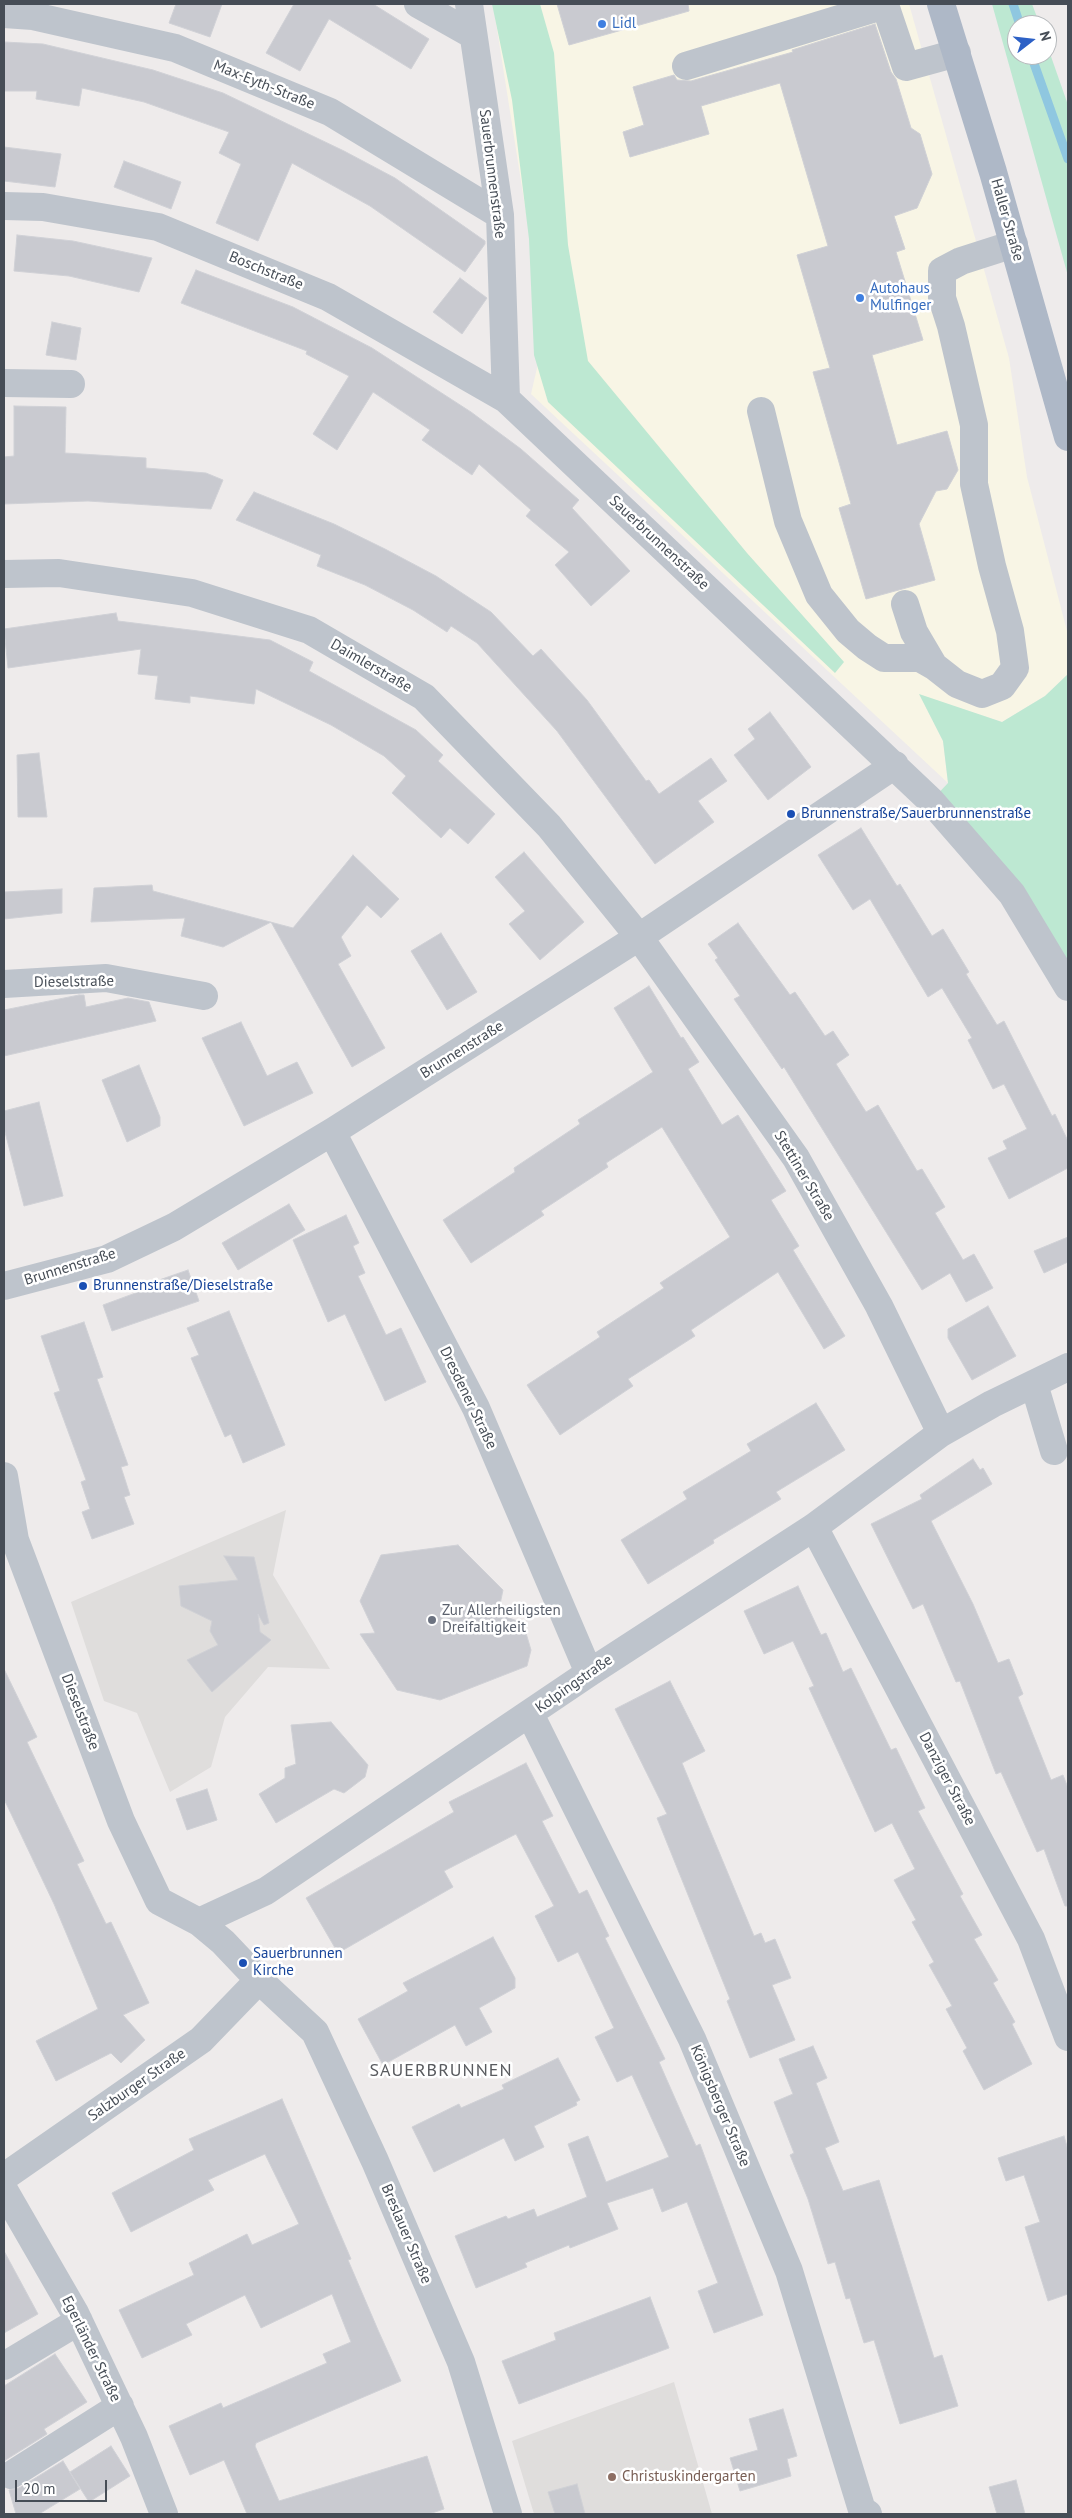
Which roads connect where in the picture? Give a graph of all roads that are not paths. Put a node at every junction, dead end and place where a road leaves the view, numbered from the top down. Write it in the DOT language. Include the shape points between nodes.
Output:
graph roads {
  1 [pos="418,4"];
  2 [pos="469,4"];
  3 [pos="941,4"];
  4 [pos="4,14"];
  5 [pos="473,35"];
  6 [pos="956,53"];
  7 [pos="686,66"];
  8 [pos="4,206"];
  9 [pos="500,215"];
  10 [pos="1014,244"];
  11 [pos="4,383"];
  12 [pos="71,384"];
  13 [pos="506,399"];
  14 [pos="761,410"];
  15 [pos="1068,437"];
  16 [pos="4,574"];
  17 [pos="906,604"];
  18 [pos="934,666"];
  19 [pos="896,765"];
  20 [pos="639,937"];
  21 [pos="4,984"];
  22 [pos="1068,987"];
  23 [pos="204,996"];
  24 [pos="332,1132"];
  25 [pos="4,1286"];
  26 [pos="1068,1367"];
  27 [pos="1034,1384"];
  28 [pos="941,1433"];
  29 [pos="1054,1450"];
  30 [pos="4,1476"];
  31 [pos="814,1527"];
  32 [pos="589,1672"];
  33 [pos="530,1714"];
  34 [pos="198,1922"];
  35 [pos="259,1980"];
  36 [pos="1068,2037"];
  37 [pos="4,2177"];
  38 [pos="4,2190"];
  39 [pos="79,2321"];
  40 [pos="4,2366"];
  41 [pos="120,2406"];
  42 [pos="11,2475"];
  43 [pos="164,2514"];
  44 [pos="508,2514"];
  45 [pos="868,2514"];
  1 -- 5 [label="street"];
  2 -- 5 [label="street, Sauerbrunnenstraße"];
  3 -- 6 [label="main road, Haller Straße"];
  4 -- 9 [label="street, Max-Eyth-Straße" via="33,16 175,48 330,112"];
  5 -- 9 [label="street, Sauerbrunnenstraße"];
  6 -- 7 [label="street" via="906,67 885,5"];
  6 -- 10 [label="main road, Haller Straße"];
  8 -- 13 [label="street, Boschstraße" via="43,207 158,227 328,297"];
  9 -- 13 [label="street, Sauerbrunnenstraße"];
  10 -- 15 [label="main road, Haller Straße"];
  10 -- 18 [label="street" via="942,270 942,298 974,425 974,484 1010,631 1015,668 1002,686 982,694 957,684"];
  11 -- 12 [label="street"];
  13 -- 19 [label="street, Sauerbrunnenstraße"];
  14 -- 18 [label="street" via="788,521 819,595 866,647 884,658 920,658"];
  16 -- 20 [label="street, Daimlerstraße" via="58,573 192,593 309,630 424,698 549,826"];
  17 -- 18 [label="street" via="914,632"];
  19 -- 20 [label="street, Brunnenstraße"];
  19 -- 22 [label="street, Sauerbrunnenstraße" via="1012,894"];
  20 -- 24 [label="street, Brunnenstraße"];
  20 -- 28 [label="street, Stettiner Straße" via="796,1158 879,1306"];
  21 -- 23 [label="street, Dieselstraße" via="106,978"];
  24 -- 25 [label="street, Brunnenstraße" via="174,1227 107,1258"];
  24 -- 32 [label="street, Dresdener Straße" via="476,1408"];
  26 -- 27 [label="street, Kolpingstraße"];
  27 -- 28 [label="street, Kolpingstraße"];
  27 -- 29 [label="street"];
  28 -- 31 [label="street, Kolpingstraße"];
  30 -- 34 [label="street, Dieselstraße" via="15,1540 120,1822 159,1901"];
  31 -- 32 [label="street, Kolpingstraße"];
  31 -- 36 [label="street, Danziger Straße" via="1031,1939"];
  32 -- 33 [label="street, Kolpingstraße"];
  33 -- 34 [label="street, Kolpingstraße" via="266,1891"];
  33 -- 45 [label="street, Königsberger Straße" via="692,2039 789,2271 862,2510"];
  34 -- 35 [label="street, Dieselstraße" via="223,1942"];
  35 -- 37 [label="street, Salzburger Straße" via="201,2040"];
  35 -- 44 [label="street, Breslauer Straße" via="315,2032 461,2362"];
  38 -- 39 [label="street, Egerländer Straße"];
  39 -- 40 [label="street"];
  39 -- 41 [label="street, Egerländer Straße"];
  41 -- 42 [label="street"];
  41 -- 43 [label="street, Egerländer Straße"];
}
